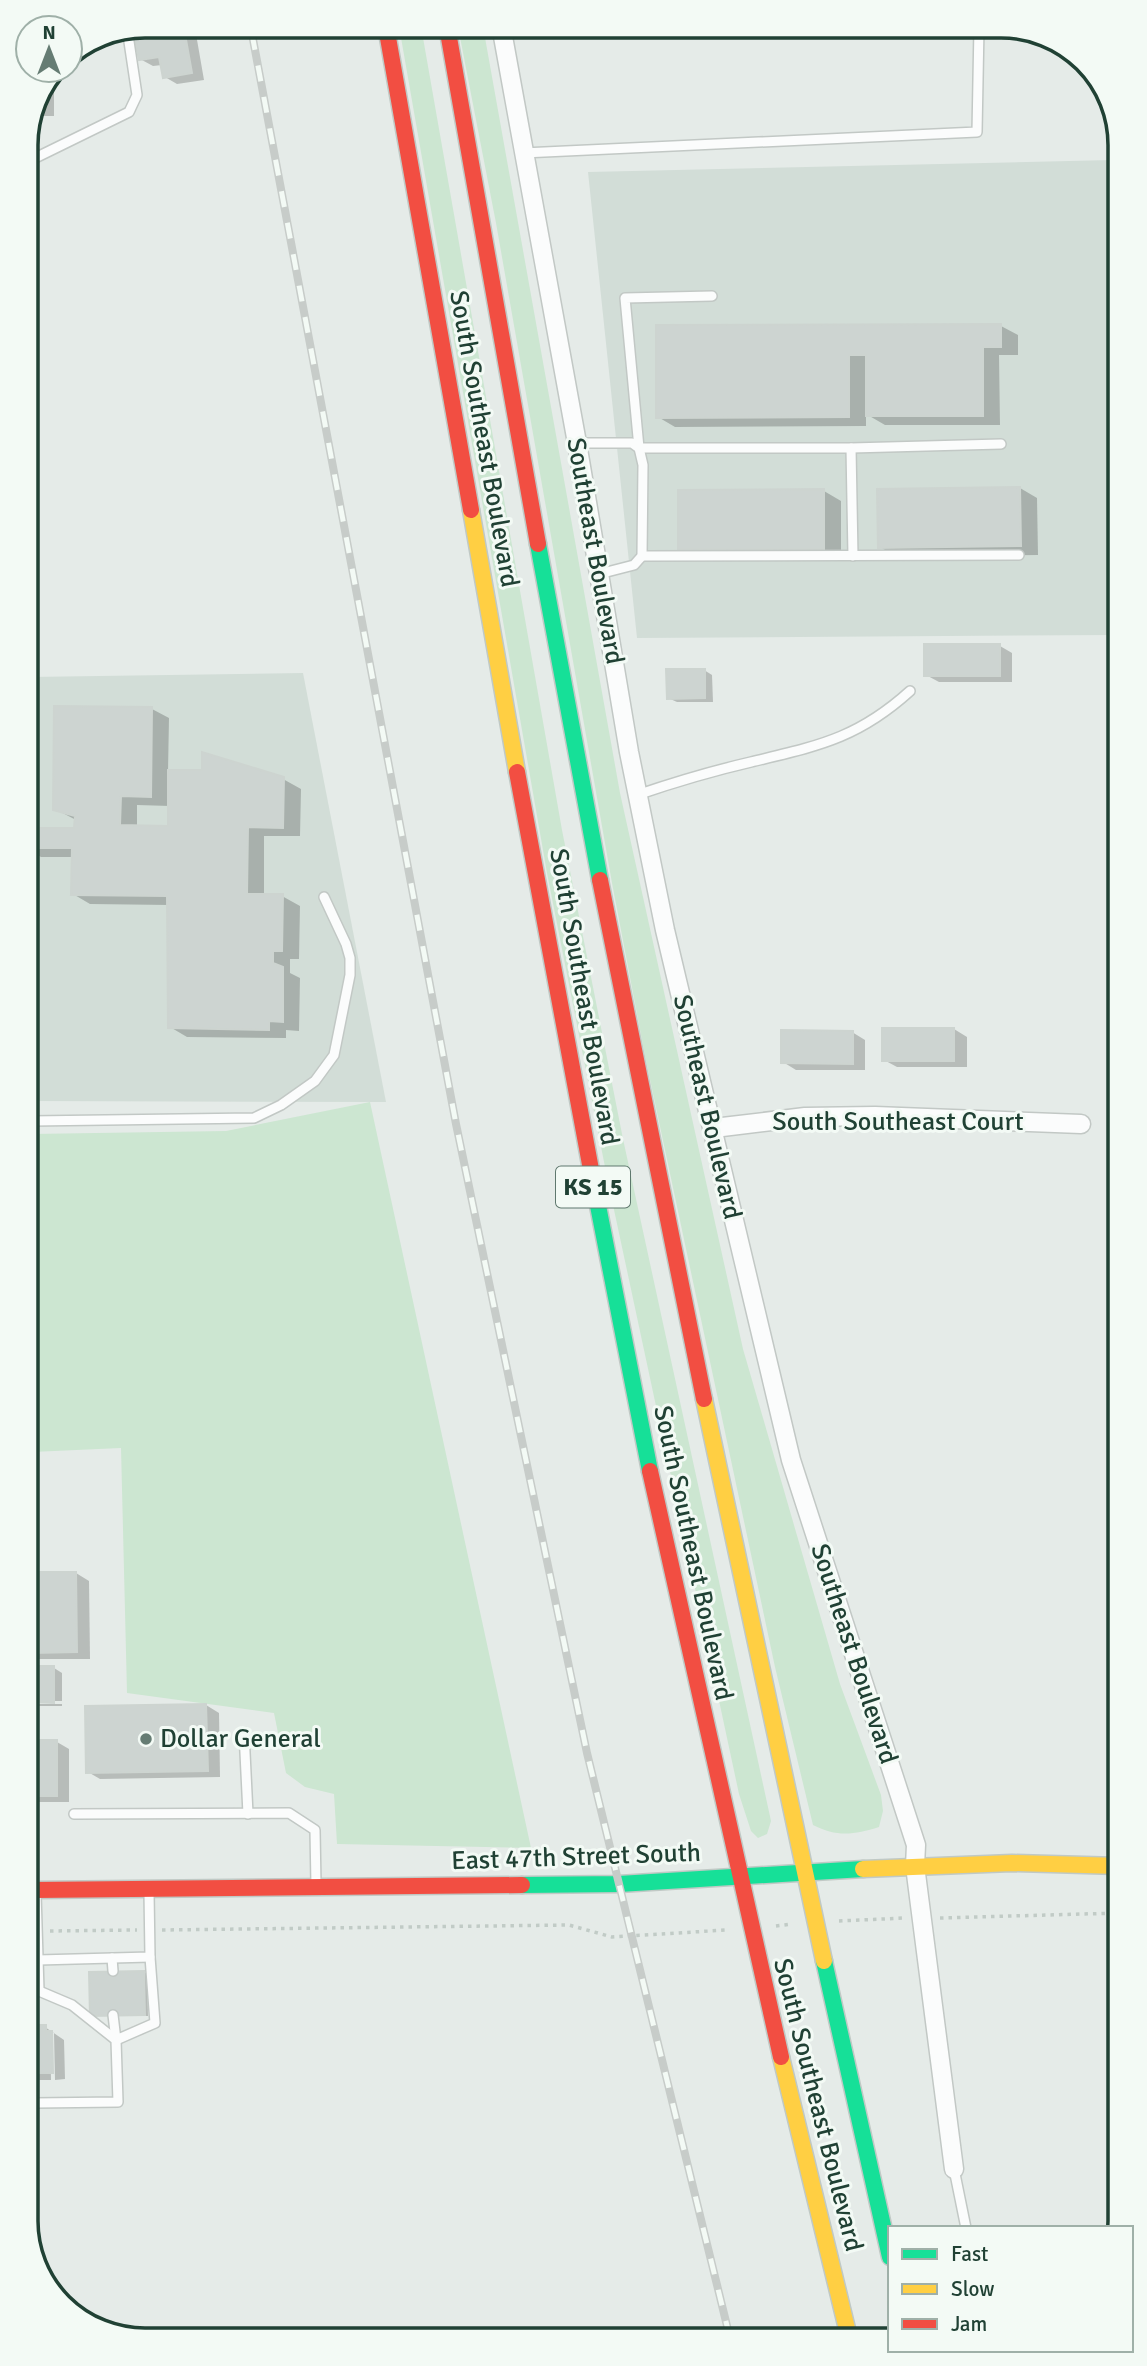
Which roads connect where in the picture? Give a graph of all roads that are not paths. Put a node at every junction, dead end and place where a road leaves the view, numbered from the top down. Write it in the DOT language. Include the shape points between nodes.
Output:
graph roads {
  1 [pos="388,38"];
  2 [pos="449,38"];
  3 [pos="503,38"];
  4 [pos="979,39"];
  5 [pos="129,40"];
  6 [pos="523,153"];
  7 [pos="39,156"];
  8 [pos="712,296"];
  9 [pos="577,443"];
  10 [pos="1001,444"];
  11 [pos="639,448"];
  12 [pos="851,448"];
  13 [pos="1019,555"];
  14 [pos="642,556"];
  15 [pos="853,556"];
  16 [pos="599,574"];
  17 [pos="910,691"];
  18 [pos="637,795"];
  19 [pos="324,897"];
  20 [pos="39,1121"];
  21 [pos="1081,1124"];
  22 [pos="714,1128"];
  23 [pos="244,1732"];
  24 [pos="74,1814"];
  25 [pos="248,1814"];
  26 [pos="915,1866"];
  27 [pos="1108,1866"];
  28 [pos="807,1871"];
  29 [pos="738,1875"];
  30 [pos="316,1887"];
  31 [pos="149,1889"];
  32 [pos="38,1890"];
  33 [pos="150,1957"];
  34 [pos="112,1958"];
  35 [pos="38,1960"];
  36 [pos="113,1971"];
  37 [pos="38,1991"];
  38 [pos="113,2015"];
  39 [pos="116,2040"];
  40 [pos="38,2103"];
  41 [pos="954,2169"];
  42 [pos="966,2226"];
  43 [pos="888,2250"];
  44 [pos="847,2328"];
  1 -- 29 [label="main road, South Southeast Boulevard / KS 15" via="592,1179"];
  2 -- 28 [label="main road, South Southeast Boulevard / KS 15" via="570,727 662,1200"];
  3 -- 6 [label="street, Southeast Boulevard"];
  4 -- 6 [label="lane" via="977,132"];
  5 -- 7 [label="lane" via="137,95 129,112"];
  6 -- 9 [label="street, Southeast Boulevard"];
  8 -- 11 [label="lane" via="625,298"];
  9 -- 11 [label="lane" via="617,441"];
  9 -- 16 [label="street, Southeast Boulevard"];
  10 -- 12 [label="lane"];
  11 -- 12 [label="lane"];
  11 -- 14 [label="lane" via="643,465"];
  12 -- 15 [label="lane"];
  13 -- 15 [label="lane"];
  14 -- 15 [label="lane"];
  14 -- 16 [label="lane" via="634,565"];
  16 -- 18 [label="street, Southeast Boulevard"];
  17 -- 18 [label="lane" via="889,710 844,736"];
  18 -- 22 [label="street, Southeast Boulevard"];
  19 -- 20 [label="lane" via="346,944 350,975 334,1055 316,1081 254,1118"];
  21 -- 22 [label="street, South Southeast Court" via="875,1116 806,1117"];
  22 -- 26 [label="street, Southeast Boulevard" via="790,1460 916,1845"];
  23 -- 25 [label="lane"];
  24 -- 25 [label="lane"];
  25 -- 30 [label="lane" via="289,1813 315,1830"];
  26 -- 27 [label="main road, East 47th Street South"];
  26 -- 28 [label="main road, East 47th Street South"];
  26 -- 41 [label="street, Southeast Boulevard"];
  28 -- 29 [label="main road, East 47th Street South"];
  28 -- 43 [label="main road, South Southeast Boulevard / KS 15"];
  29 -- 30 [label="main road, East 47th Street South" via="619,1884"];
  29 -- 44 [label="main road, South Southeast Boulevard / KS 15"];
  30 -- 31 [label="main road, East 47th Street South"];
  31 -- 32 [label="main road, East 47th Street South"];
  31 -- 33 [label="lane"];
  33 -- 34 [label="lane"];
  33 -- 39 [label="lane" via="155,2023"];
  34 -- 35 [label="lane"];
  34 -- 36 [label="lane"];
  37 -- 39 [label="lane" via="72,2005"];
  38 -- 39 [label="lane"];
  39 -- 40 [label="lane" via="118,2102"];
  41 -- 42 [label="lane"];
}
